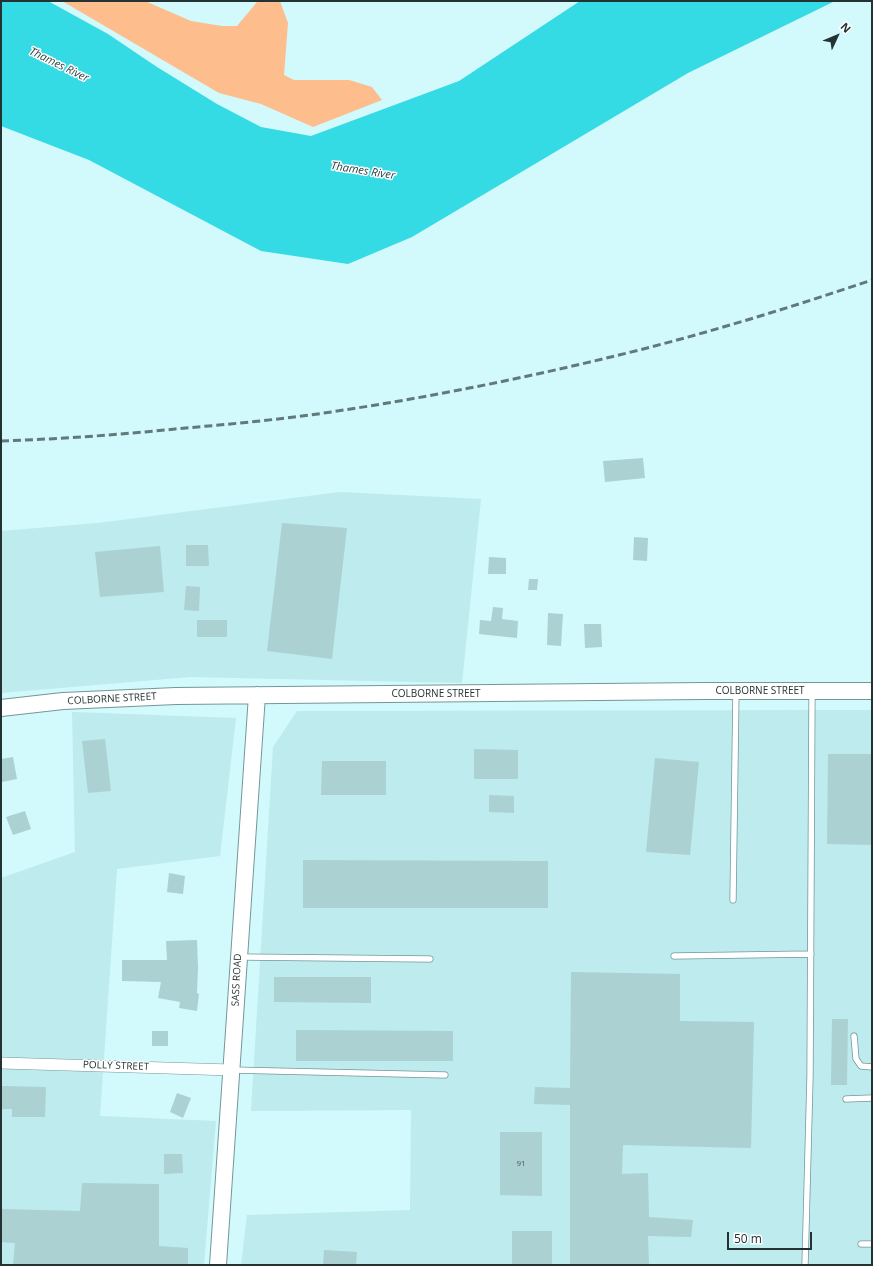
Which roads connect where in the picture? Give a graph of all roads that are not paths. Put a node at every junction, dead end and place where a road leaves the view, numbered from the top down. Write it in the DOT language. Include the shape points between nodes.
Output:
graph roads {
  1 [pos="736,691"];
  2 [pos="812,691"];
  3 [pos="872,691"];
  4 [pos="257,695"];
  5 [pos="1,708"];
  6 [pos="733,900"];
  7 [pos="811,954"];
  8 [pos="674,956"];
  9 [pos="238,957"];
  10 [pos="430,959"];
  11 [pos="854,1036"];
  12 [pos="1,1063"];
  13 [pos="872,1067"];
  14 [pos="232,1070"];
  15 [pos="445,1075"];
  16 [pos="846,1098"];
  17 [pos="872,1098"];
  18 [pos="861,1244"];
  19 [pos="872,1244"];
  20 [pos="218,1265"];
  21 [pos="804,1265"];
  1 -- 2 [label="street, COLBORNE STREET"];
  1 -- 4 [label="street, COLBORNE STREET"];
  1 -- 6 [label="lane"];
  2 -- 3 [label="street, COLBORNE STREET"];
  2 -- 7 [label="lane"];
  4 -- 5 [label="street, COLBORNE STREET" via="63,701"];
  4 -- 9 [label="street, SASS ROAD"];
  7 -- 8 [label="lane"];
  7 -- 21 [label="lane"];
  9 -- 10 [label="lane"];
  9 -- 14 [label="street, SASS ROAD"];
  11 -- 13 [label="lane" via="856,1058 861,1066"];
  12 -- 14 [label="street, POLLY STREET"];
  14 -- 15 [label="lane"];
  14 -- 20 [label="street, SASS ROAD"];
  16 -- 17 [label="lane"];
  18 -- 19 [label="lane"];
}
